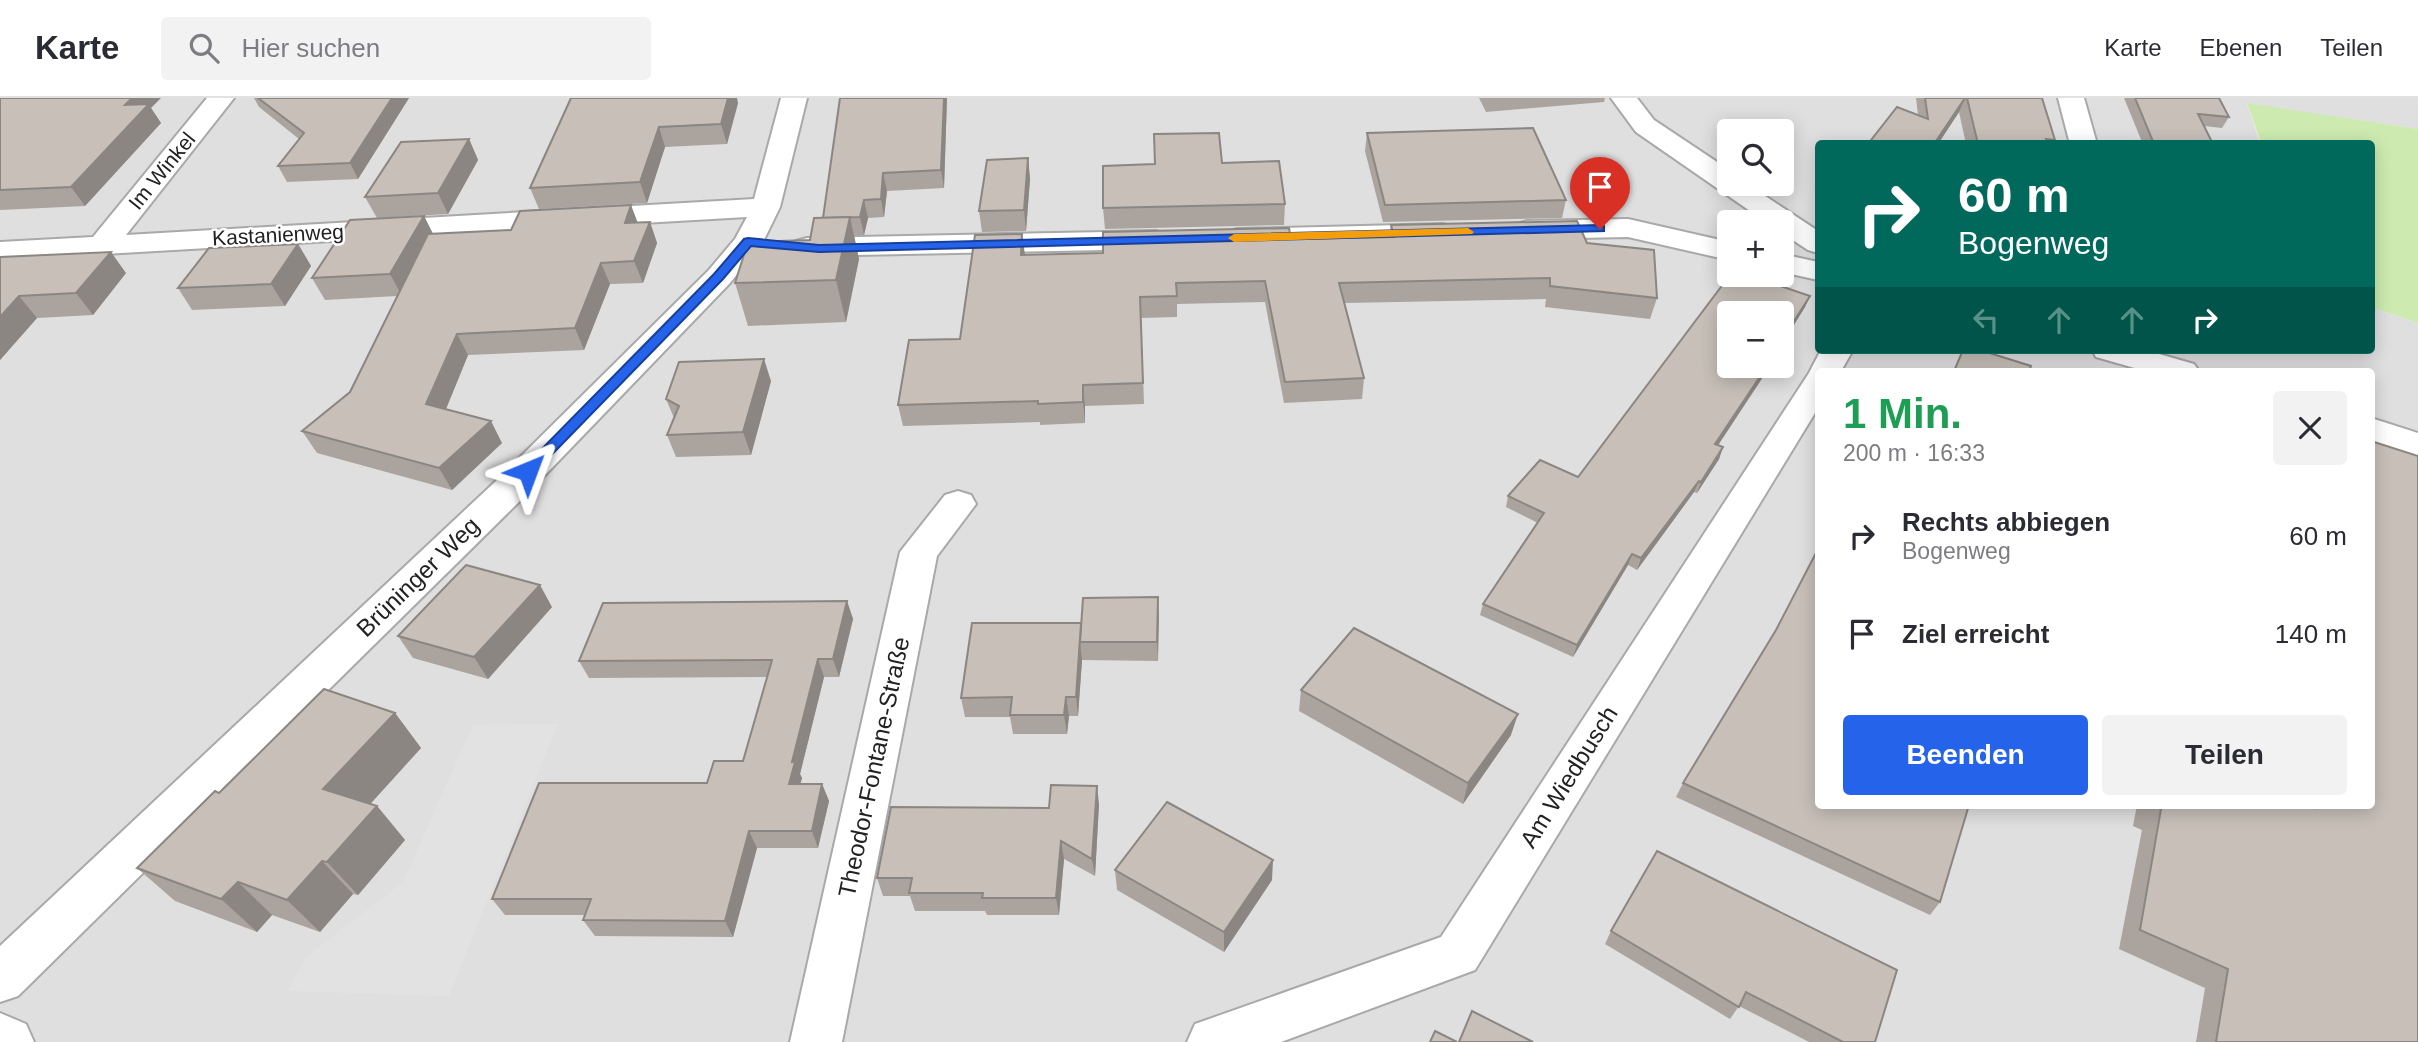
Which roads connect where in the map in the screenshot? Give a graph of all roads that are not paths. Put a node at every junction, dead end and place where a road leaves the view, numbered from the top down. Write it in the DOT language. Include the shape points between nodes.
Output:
graph roads {
  1 [pos="221,98"];
  2 [pos="794,98"];
  3 [pos="1624,98"];
  4 [pos="2071,98"];
  5 [pos="2083,140"];
  6 [pos="1717,176"];
  7 [pos="1747,196"];
  8 [pos="766,207"];
  9 [pos="1815,242"];
  10 [pos="103,244"];
  11 [pos="768,244"];
  12 [pos="1717,248"];
  13 [pos="0,251"];
  14 [pos="1794,266"];
  15 [pos="1815,270"];
  16 [pos="2126,354"];
  17 [pos="2172,368"];
  18 [pos="1815,386"];
  19 [pos="2375,430"];
  20 [pos="2418,445"];
  21 [pos="958,504"];
  22 [pos="0,979"];
  23 [pos="0,1038"];
  24 [pos="8,1042"];
  25 [pos="816,1042"];
  26 [pos="1213,1042"];
  1 -- 10 [label="street, Im Winkel"];
  2 -- 8 [label="street, Brüninger Weg"];
  3 -- 6 [label="street" via="1645,126"];
  4 -- 5 [label="street"];
  7 -- 9 [label="street"];
  8 -- 10 [label="street, Kastanienweg"];
  8 -- 11 [label="street, Brüninger Weg"];
  10 -- 13 [label="street, Kastanienweg"];
  11 -- 12 [label="street" via="819,248 1628,228"];
  11 -- 22 [label="street, Brüninger Weg" via="719,276 509,490"];
  14 -- 15 [label="street"];
  16 -- 17 [label="street"];
  18 -- 26 [label="street, Am Wiedbusch" via="1458,954"];
  19 -- 20 [label="street"];
  21 -- 25 [label="street, Theodor-Fontane-Straße" via="919,552"];
  23 -- 24 [label="street"];
}
